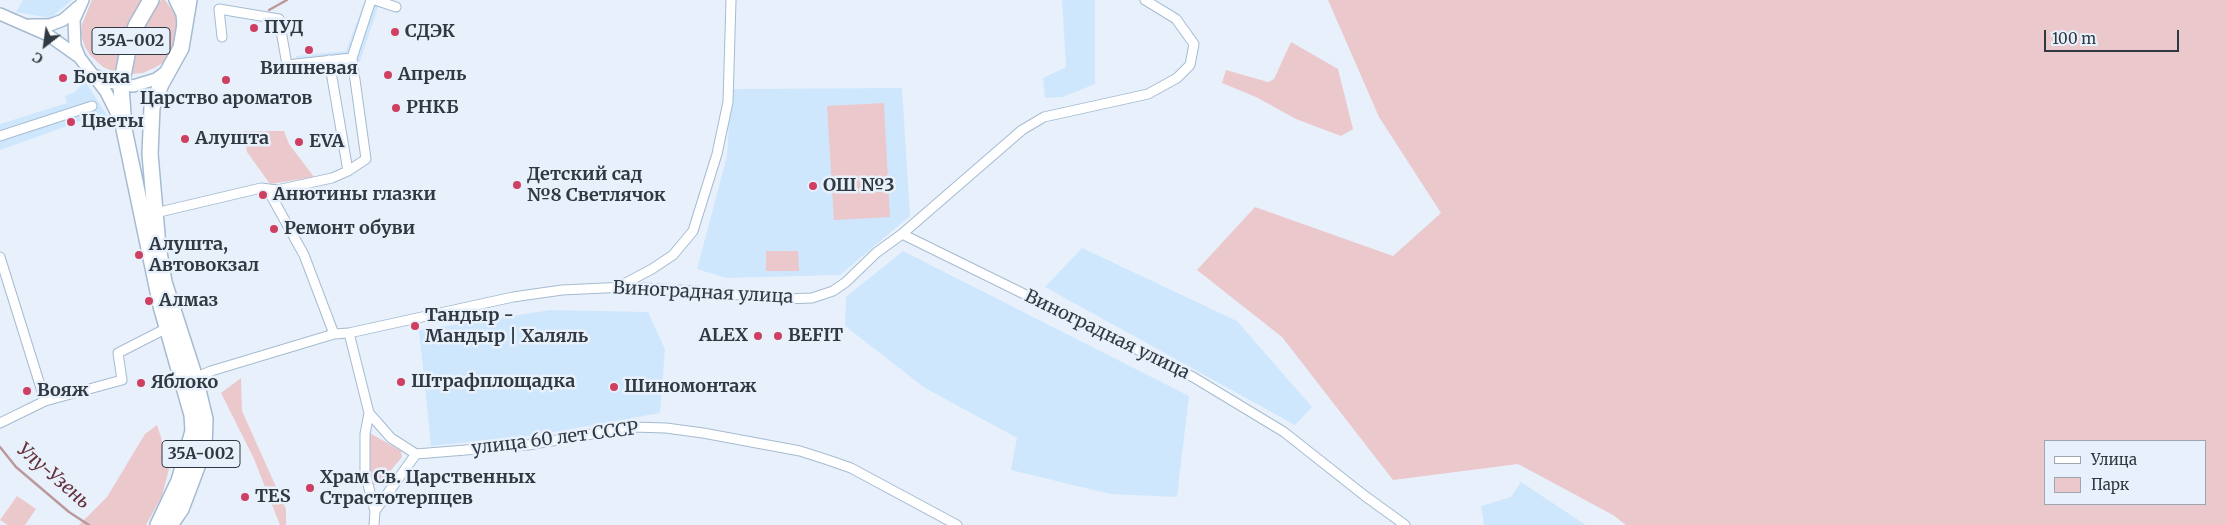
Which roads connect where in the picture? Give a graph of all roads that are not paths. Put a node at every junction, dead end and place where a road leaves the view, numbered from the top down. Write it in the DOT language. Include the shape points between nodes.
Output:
graph roads {
  1 [pos="151,0"];
  2 [pos="175,0"];
  3 [pos="189,0"];
  4 [pos="371,0"];
  5 [pos="374,0"];
  6 [pos="731,0"];
  7 [pos="1145,0"];
  8 [pos="81,4"];
  9 [pos="396,7"];
  10 [pos="0,14"];
  11 [pos="29,25"];
  12 [pos="184,32"];
  13 [pos="222,37"];
  14 [pos="80,58"];
  15 [pos="352,58"];
  16 [pos="329,60"];
  17 [pos="174,63"];
  18 [pos="88,68"];
  19 [pos="121,86"];
  20 [pos="92,106"];
  21 [pos="124,129"];
  22 [pos="0,136"];
  23 [pos="348,171"];
  24 [pos="265,189"];
  25 [pos="148,214"];
  26 [pos="902,234"];
  27 [pos="0,257"];
  28 [pos="618,287"];
  29 [pos="167,328"];
  30 [pos="349,333"];
  31 [pos="334,334"];
  32 [pos="188,381"];
  33 [pos="45,400"];
  34 [pos="369,413"];
  35 [pos="0,423"];
  36 [pos="416,454"];
  37 [pos="375,511"];
  38 [pos="158,525"];
  39 [pos="170,525"];
  40 [pos="374,525"];
  41 [pos="957,525"];
  42 [pos="1405,525"];
  1 -- 19 [label="highway, 35А-002" via="136,26"];
  2 -- 12 [label="main road, 35А-002" via="182,14"];
  3 -- 12 [label="highway, 35А-002"];
  4 -- 15 [label="street"];
  5 -- 9 [label="street"];
  6 -- 28 [label="street" via="728,102 715,162 693,231 673,255"];
  7 -- 26 [label="street" via="1176,19 1194,44 1190,65 1177,78 1148,94 1044,117 1022,130"];
  8 -- 11 [label="main road" via="63,20 50,25"];
  8 -- 14 [label="main road, 35А-002" via="73,32"];
  10 -- 11 [label="main road"];
  11 -- 14 [label="main road"];
  12 -- 17 [label="highway, 35А-002"];
  13 -- 16 [label="street" via="219,9 279,19 287,65"];
  14 -- 18 [label="main road, 35А-002"];
  15 -- 16 [label="street"];
  15 -- 23 [label="street" via="366,160"];
  16 -- 23 [label="street"];
  17 -- 19 [label="main road, 35А-002" via="166,72 145,84"];
  17 -- 25 [label="highway, 35А-002" via="152,107"];
  18 -- 19 [label="main road, 35А-002"];
  18 -- 21 [label="main road" via="117,110"];
  19 -- 21 [label="highway, 35А-002"];
  20 -- 22 [label="street"];
  21 -- 25 [label="highway"];
  23 -- 24 [label="street" via="332,178 277,190"];
  24 -- 25 [label="street"];
  24 -- 31 [label="street" via="304,255"];
  25 -- 29 [label="highway" via="160,306"];
  25 -- 32 [label="highway, 35А-002"];
  26 -- 28 [label="street, Виноградная улица" via="846,282 833,291 812,298 784,299"];
  26 -- 42 [label="street, Виноградная улица" via="1193,377 1284,432"];
  27 -- 33 [label="street"];
  28 -- 30 [label="street, Виноградная улица" via="513,297"];
  29 -- 32 [label="highway"];
  29 -- 33 [label="street" via="118,353 122,380"];
  30 -- 31 [label="street, Виноградная улица"];
  30 -- 34 [label="street"];
  31 -- 32 [label="street, Виноградная улица"];
  32 -- 38 [label="highway, 35А-002" via="193,431 179,482"];
  32 -- 39 [label="highway, 35А-002" via="205,420 204,448 181,509"];
  33 -- 35 [label="street"];
  34 -- 36 [label="street" via="391,438"];
  34 -- 37 [label="street" via="365,434 365,473"];
  36 -- 37 [label="street"];
  36 -- 41 [label="street, улица 60 лет СССР" via="528,445 633,427 666,428 763,444 828,460 851,468"];
  37 -- 40 [label="street"];
}
